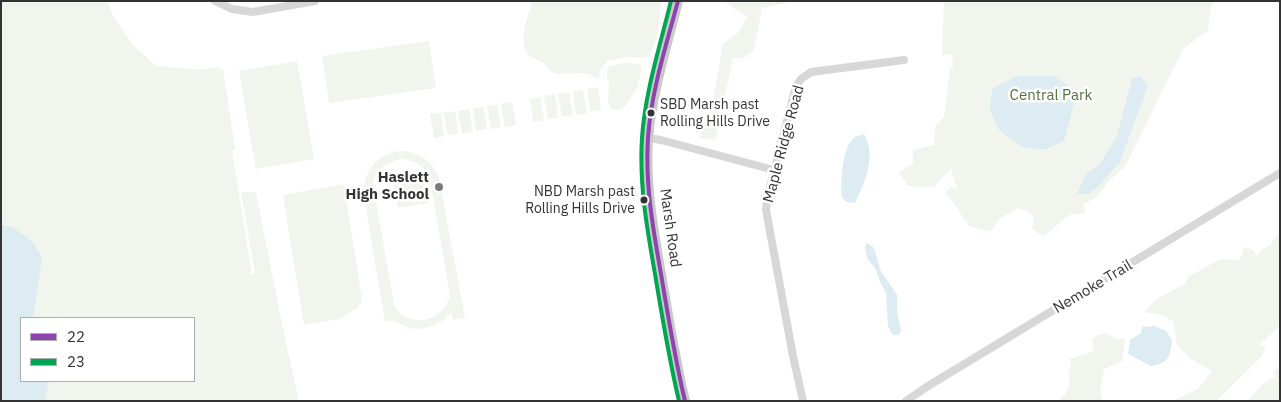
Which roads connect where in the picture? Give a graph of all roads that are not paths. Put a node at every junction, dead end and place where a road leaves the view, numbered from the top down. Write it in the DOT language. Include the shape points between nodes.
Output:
graph roads {
  1 [pos="215,1"];
  2 [pos="315,1"];
  3 [pos="678,1"];
  4 [pos="904,60"];
  5 [pos="648,138"];
  6 [pos="774,170"];
  7 [pos="1280,173"];
  8 [pos="685,401"];
  9 [pos="803,401"];
  10 [pos="906,401"];
  1 -- 2 [label="street" via="232,9 253,12"];
  3 -- 5 [label="main road, Marsh Road"];
  4 -- 6 [label="street, Maple Ridge Road" via="804,76 796,86"];
  5 -- 6 [label="street"];
  5 -- 8 [label="main road, Marsh Road" via="650,206"];
  6 -- 9 [label="street, Maple Ridge Road" via="767,199 767,216"];
  7 -- 10 [label="street, Nemoke Trail"];
}
